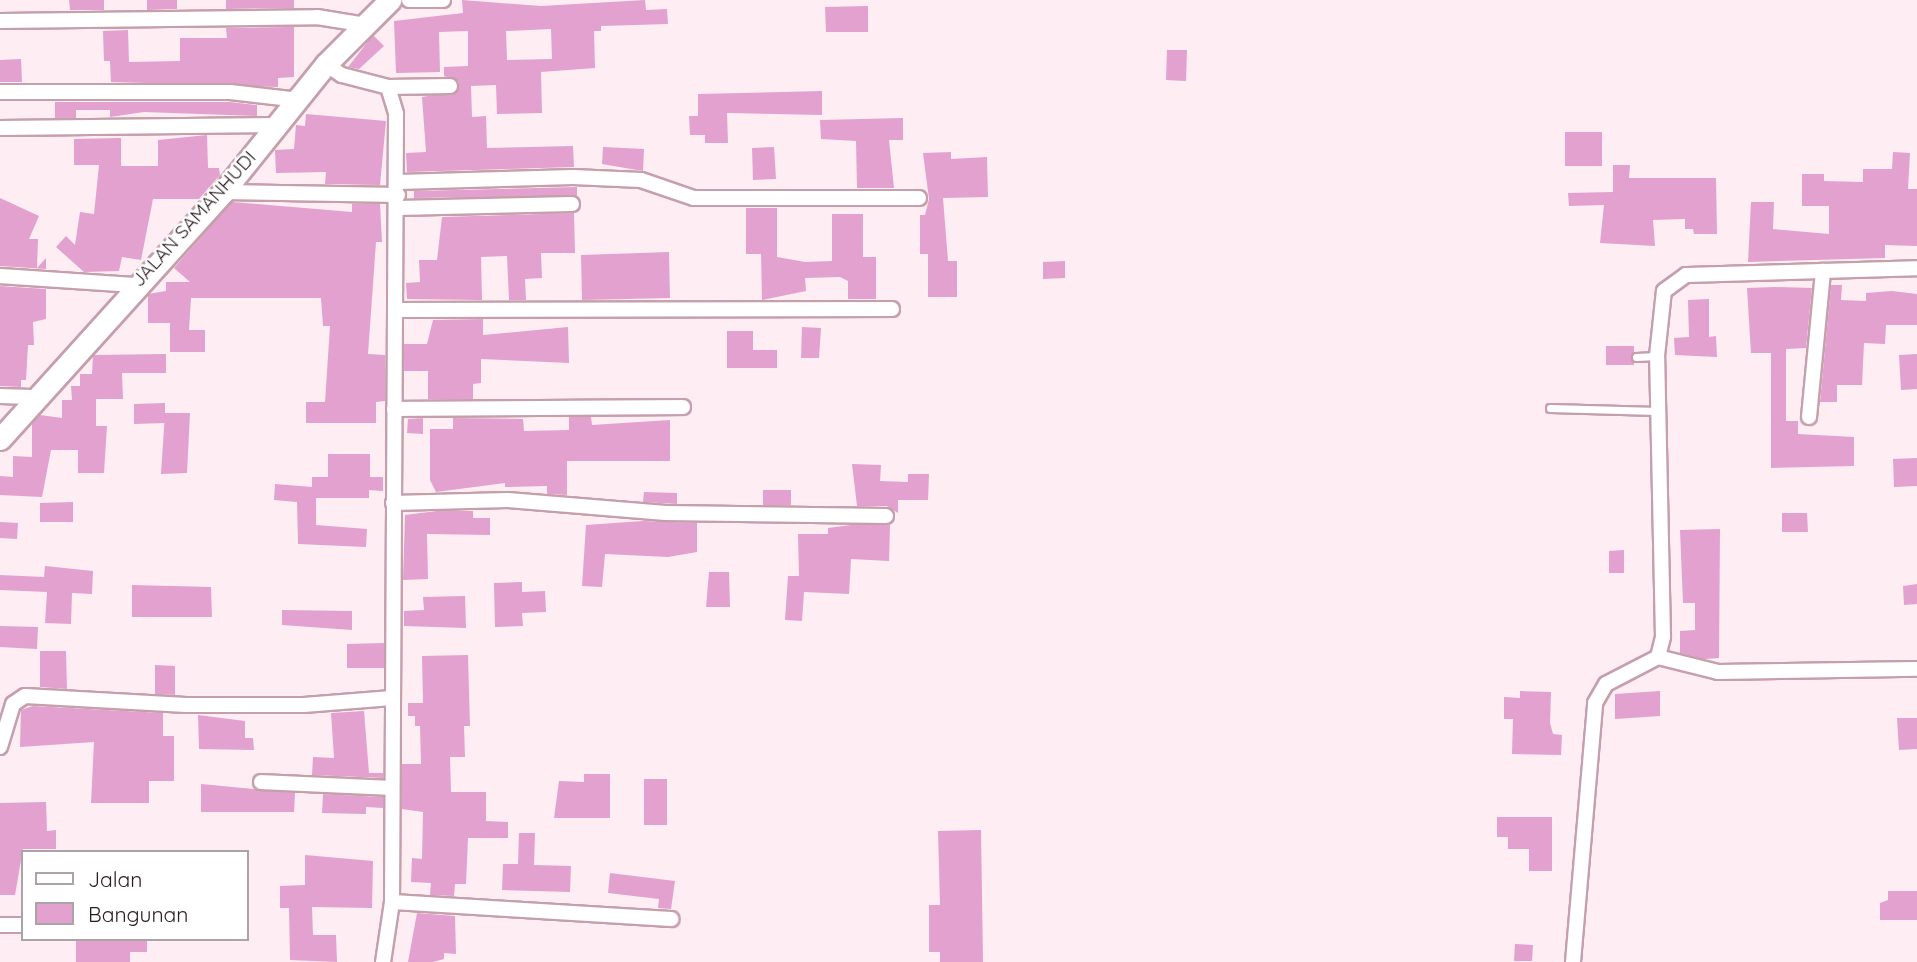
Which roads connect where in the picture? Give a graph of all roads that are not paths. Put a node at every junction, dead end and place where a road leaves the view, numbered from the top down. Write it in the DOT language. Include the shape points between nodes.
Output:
graph roads {
  1 [pos="390,0"];
  2 [pos="409,0"];
  3 [pos="443,0"];
  4 [pos="0,22"];
  5 [pos="367,25"];
  6 [pos="326,64"];
  7 [pos="450,86"];
  8 [pos="388,87"];
  9 [pos="0,92"];
  10 [pos="300,100"];
  11 [pos="276,125"];
  12 [pos="0,128"];
  13 [pos="223,192"];
  14 [pos="398,195"];
  15 [pos="919,198"];
  16 [pos="572,204"];
  17 [pos="1917,268"];
  18 [pos="1823,271"];
  19 [pos="0,276"];
  20 [pos="135,285"];
  21 [pos="892,309"];
  22 [pos="396,310"];
  23 [pos="1657,356"];
  24 [pos="1636,357"];
  25 [pos="0,396"];
  26 [pos="32,397"];
  27 [pos="683,407"];
  28 [pos="1550,408"];
  29 [pos="394,409"];
  30 [pos="1657,411"];
  31 [pos="1809,416"];
  32 [pos="0,439"];
  33 [pos="393,503"];
  34 [pos="886,516"];
  35 [pos="1658,657"];
  36 [pos="1917,669"];
  37 [pos="392,698"];
  38 [pos="0,747"];
  39 [pos="261,782"];
  40 [pos="391,788"];
  41 [pos="392,902"];
  42 [pos="671,919"];
  43 [pos="0,925"];
  44 [pos="21,925"];
  45 [pos="383,962"];
  46 [pos="1573,962"];
  1 -- 5 [label="street, JALAN SAMANHUDI"];
  2 -- 3 [label="street"];
  4 -- 5 [label="street" via="317,17"];
  5 -- 6 [label="street, JALAN SAMANHUDI"];
  6 -- 8 [label="street" via="342,75"];
  6 -- 10 [label="street, JALAN SAMANHUDI"];
  7 -- 8 [label="street"];
  8 -- 14 [label="street" via="394,100"];
  9 -- 10 [label="street" via="230,92"];
  10 -- 11 [label="street, JALAN SAMANHUDI"];
  11 -- 12 [label="street"];
  11 -- 13 [label="street, JALAN SAMANHUDI"];
  13 -- 14 [label="street"];
  13 -- 20 [label="street, JALAN SAMANHUDI"];
  14 -- 15 [label="street" via="573,177 641,180 694,198"];
  14 -- 16 [label="street"];
  14 -- 22 [label="street"];
  17 -- 18 [label="street"];
  18 -- 23 [label="street" via="1678,277 1659,306"];
  18 -- 31 [label="street"];
  19 -- 20 [label="street"];
  20 -- 26 [label="street, JALAN SAMANHUDI"];
  21 -- 22 [label="street"];
  22 -- 29 [label="street"];
  23 -- 24 [label="lane"];
  23 -- 30 [label="street"];
  25 -- 26 [label="street"];
  26 -- 32 [label="street, JALAN SAMANHUDI"];
  27 -- 29 [label="street"];
  28 -- 30 [label="lane"];
  29 -- 33 [label="street"];
  30 -- 35 [label="street" via="1664,637"];
  33 -- 34 [label="street" via="508,500 665,513"];
  33 -- 37 [label="street"];
  35 -- 36 [label="street" via="1718,672"];
  35 -- 46 [label="street" via="1605,684 1595,703"];
  37 -- 38 [label="street" via="304,705 186,705 25,696 13,704"];
  37 -- 40 [label="street"];
  39 -- 40 [label="street"];
  40 -- 41 [label="street"];
  41 -- 42 [label="street"];
  41 -- 45 [label="street"];
  43 -- 44 [label="street"];
}
